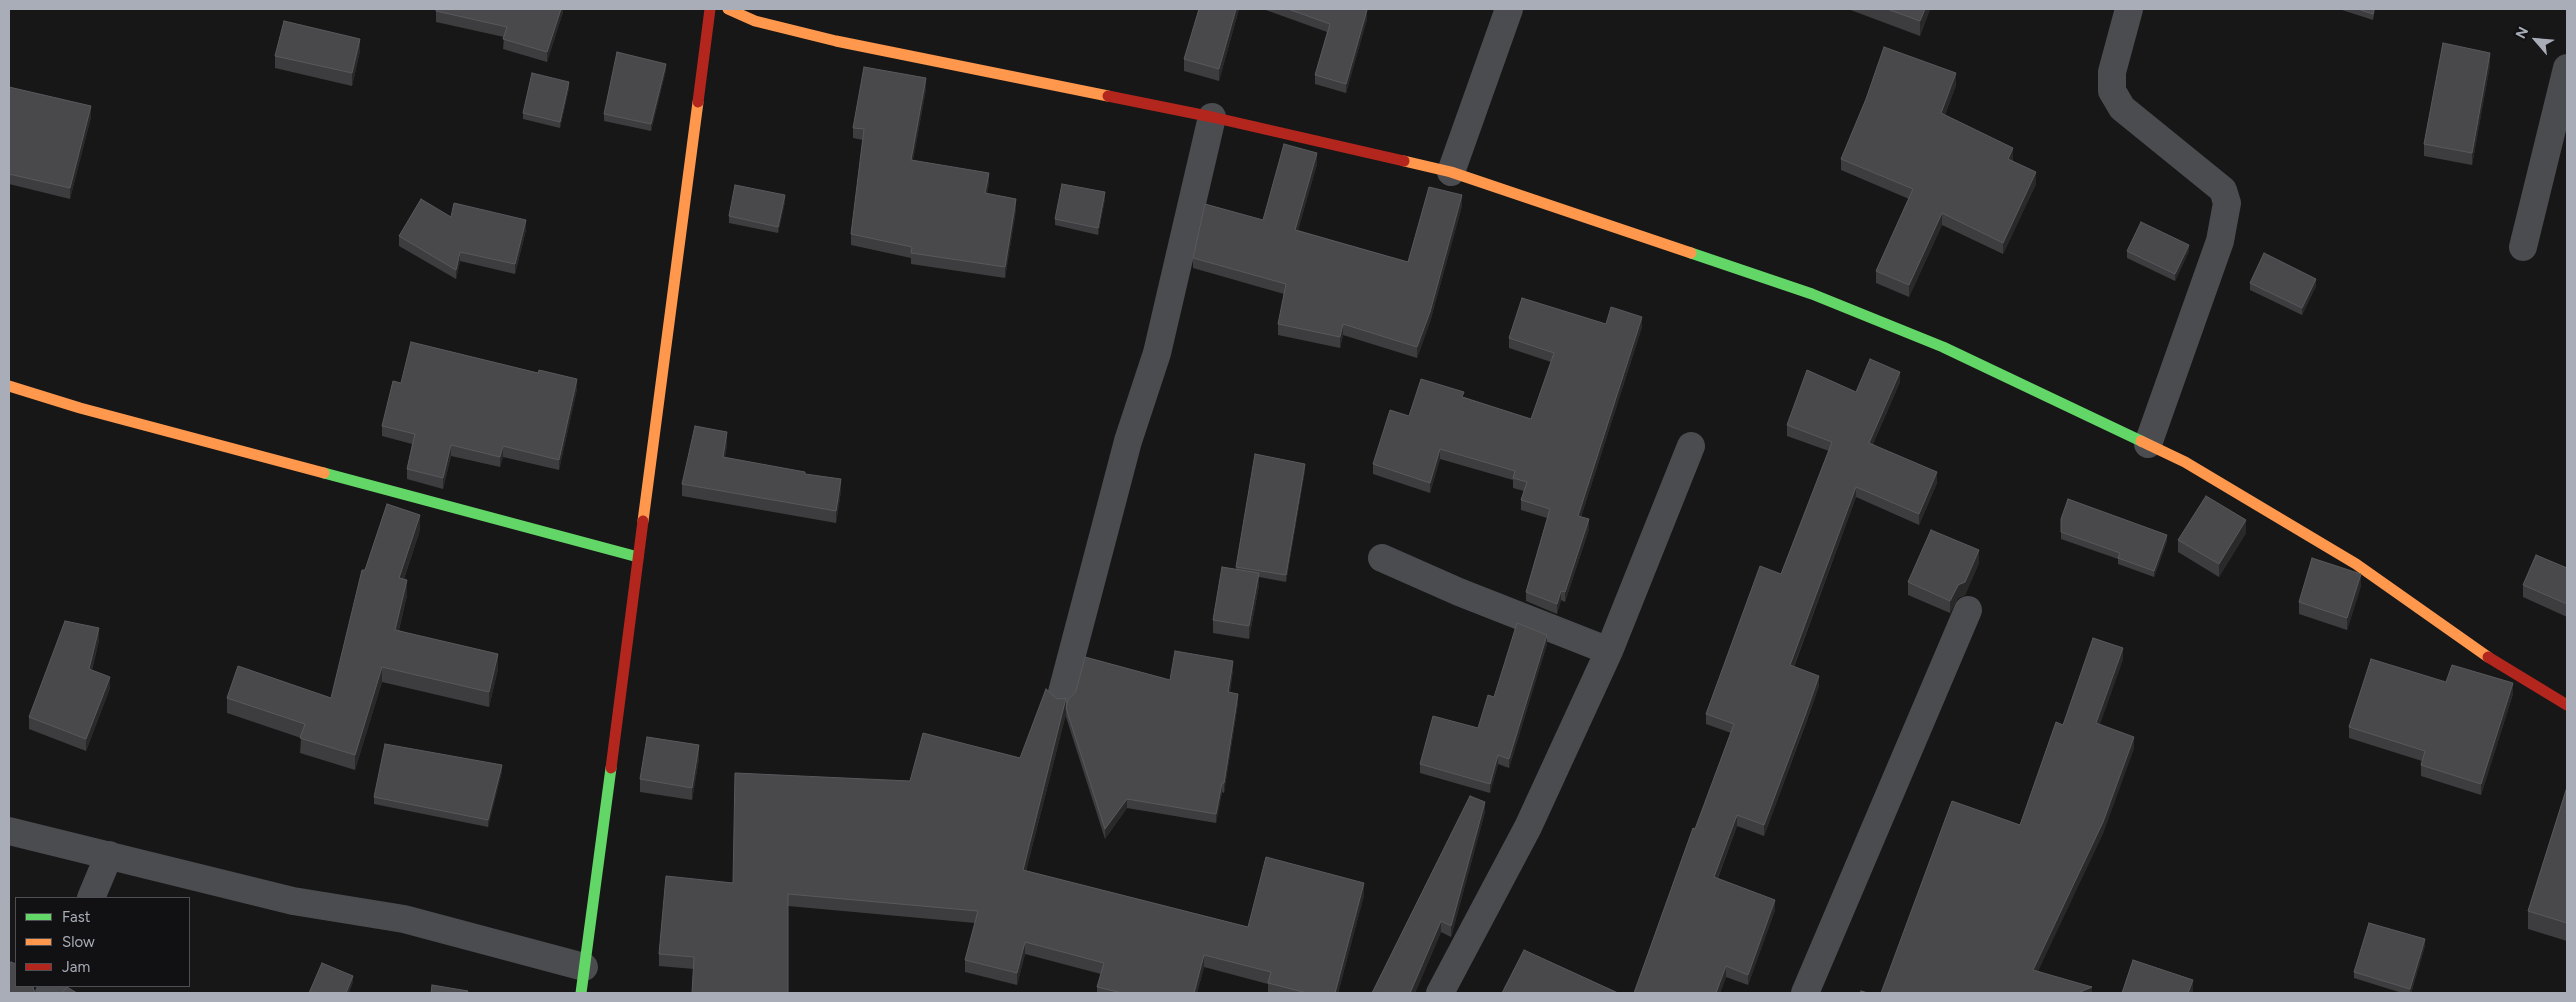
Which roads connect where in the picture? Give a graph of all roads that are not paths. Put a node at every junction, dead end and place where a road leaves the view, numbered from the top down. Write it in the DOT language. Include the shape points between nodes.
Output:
graph roads {
  1 [pos="710,9"];
  2 [pos="728,9"];
  3 [pos="1509,9"];
  4 [pos="2129,9"];
  5 [pos="2567,68"];
  6 [pos="1212,117"];
  7 [pos="1451,172"];
  8 [pos="2523,247"];
  9 [pos="9,386"];
  10 [pos="2148,444"];
  11 [pos="1691,446"];
  12 [pos="638,557"];
  13 [pos="1382,558"];
  14 [pos="1968,610"];
  15 [pos="1609,650"];
  16 [pos="1061,696"];
  17 [pos="2567,705"];
  18 [pos="9,830"];
  19 [pos="109,855"];
  20 [pos="91,897"];
  21 [pos="584,967"];
  22 [pos="581,993"];
  23 [pos="1440,993"];
  24 [pos="1805,993"];
  1 -- 12 [label="street"];
  2 -- 6 [label="street" via="756,21 836,41"];
  3 -- 7 [label="street"];
  4 -- 10 [label="street" via="2112,72 2112,91 2122,108 2223,190 2226,203 2220,241"];
  5 -- 8 [label="street"];
  6 -- 7 [label="street"];
  6 -- 16 [label="street" via="1156,353 1128,441"];
  7 -- 10 [label="street" via="1812,294 1943,347"];
  9 -- 12 [label="street" via="80,408"];
  10 -- 17 [label="street" via="2185,462 2356,564 2504,668"];
  11 -- 15 [label="street"];
  12 -- 21 [label="street"];
  13 -- 15 [label="street" via="1459,592"];
  14 -- 24 [label="street"];
  15 -- 23 [label="street" via="1528,827"];
  18 -- 19 [label="street"];
  19 -- 20 [label="street"];
  19 -- 21 [label="street" via="293,901 404,919"];
  21 -- 22 [label="street"];
}
